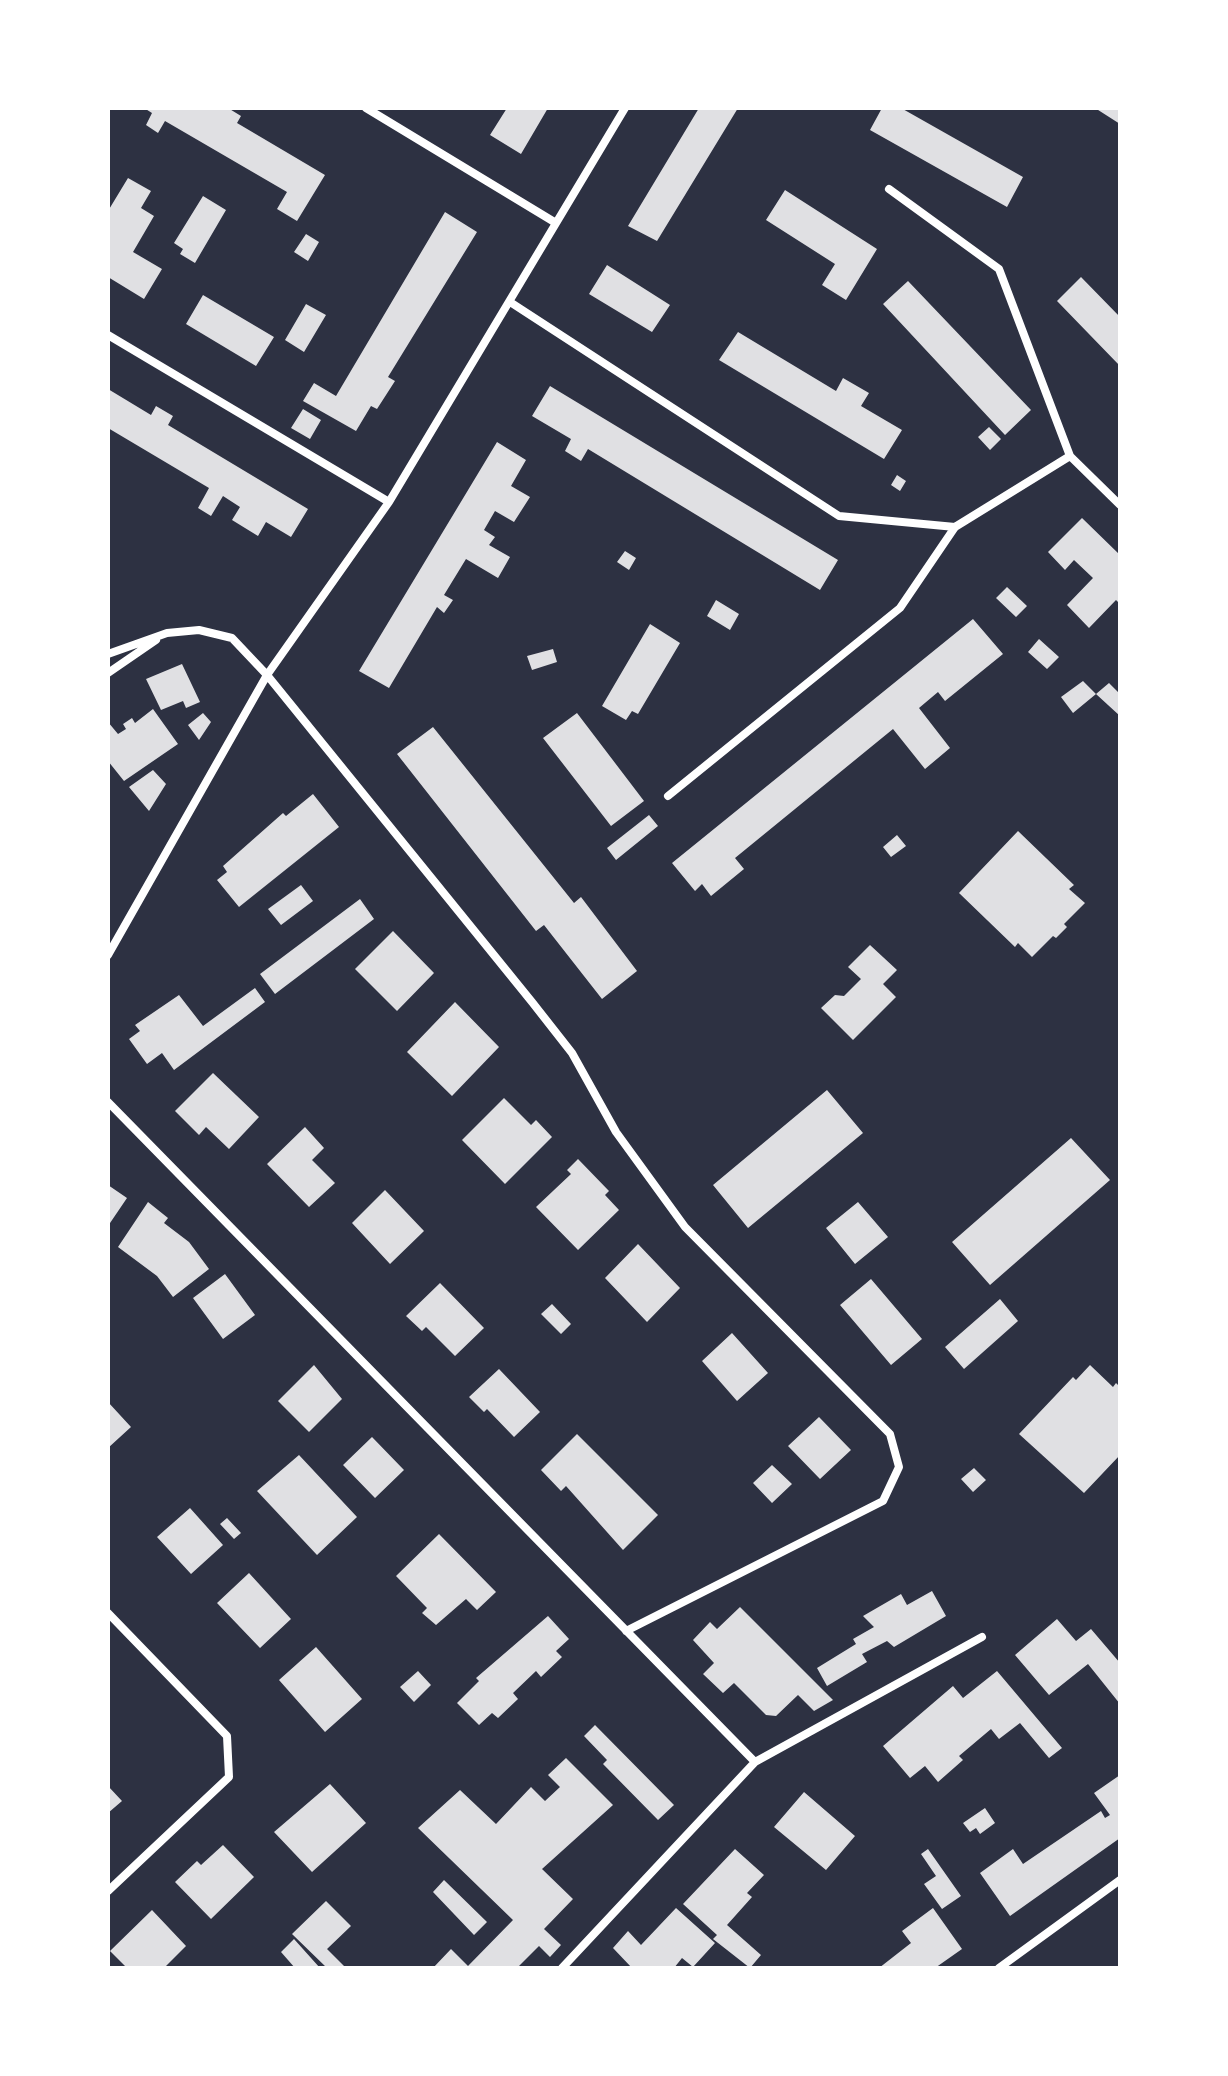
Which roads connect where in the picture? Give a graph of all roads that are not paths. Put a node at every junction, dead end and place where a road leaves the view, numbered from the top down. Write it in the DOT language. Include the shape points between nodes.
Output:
graph roads {
  1 [pos="366,108"];
  2 [pos="625,108"];
  3 [pos="889,189"];
  4 [pos="556,223"];
  5 [pos="510,302"];
  6 [pos="108,335"];
  7 [pos="1070,456"];
  8 [pos="389,502"];
  9 [pos="1120,505"];
  10 [pos="955,527"];
  11 [pos="167,633"];
  12 [pos="108,654"];
  13 [pos="108,673"];
  14 [pos="267,675"];
  15 [pos="668,796"];
  16 [pos="108,955"];
  17 [pos="108,1102"];
  18 [pos="108,1613"];
  19 [pos="626,1631"];
  20 [pos="982,1637"];
  21 [pos="755,1762"];
  22 [pos="1120,1880"];
  23 [pos="108,1891"];
  24 [pos="562,1968"];
  25 [pos="999,1968"];
  1 -- 4 [label="street"];
  2 -- 4 [label="street"];
  3 -- 7 [label="street" via="999,269"];
  4 -- 5 [label="street"];
  5 -- 8 [label="street"];
  5 -- 10 [label="street" via="839,516"];
  6 -- 8 [label="street"];
  7 -- 9 [label="street"];
  7 -- 10 [label="street"];
  8 -- 14 [label="street"];
  10 -- 15 [label="street" via="900,608"];
  11 -- 12 [label="street"];
  11 -- 13 [label="street"];
  11 -- 14 [label="street" via="199,630 232,638"];
  14 -- 16 [label="street"];
  14 -- 19 [label="street" via="572,1053 616,1132 685,1227 890,1434 899,1467 883,1501"];
  17 -- 19 [label="street"];
  18 -- 23 [label="street" via="227,1736 229,1777"];
  19 -- 21 [label="street"];
  20 -- 21 [label="street"];
  21 -- 24 [label="street"];
  22 -- 25 [label="street"];
}
